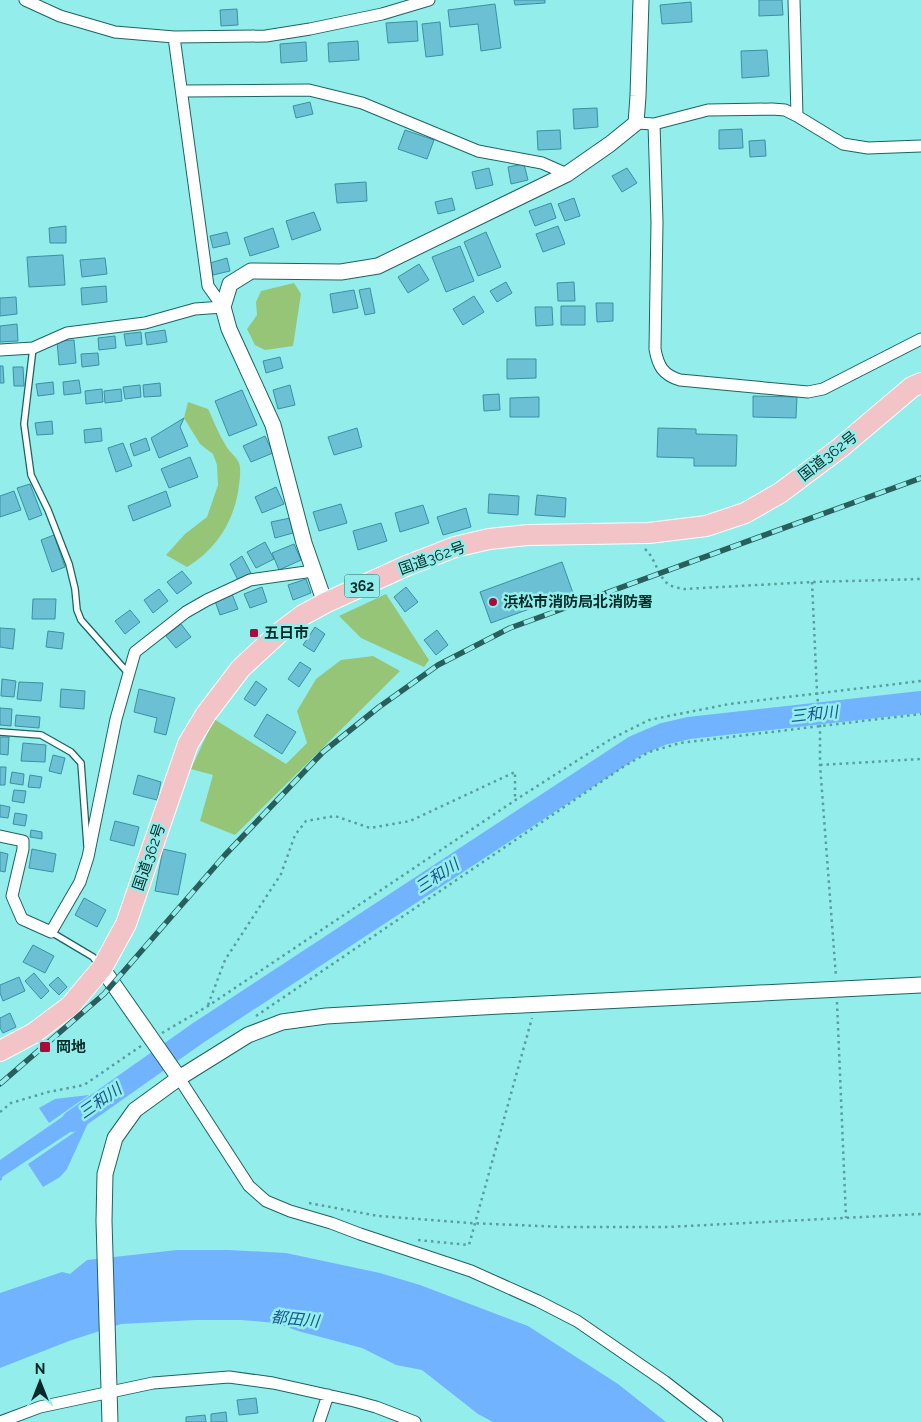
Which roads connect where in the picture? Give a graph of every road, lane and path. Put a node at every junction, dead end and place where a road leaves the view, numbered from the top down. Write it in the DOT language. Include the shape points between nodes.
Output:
graph roads {
  1 [pos="25,0"];
  2 [pos="430,0"];
  3 [pos="641,0"];
  4 [pos="794,0"];
  5 [pos="174,37"];
  6 [pos="183,91"];
  7 [pos="797,116"];
  8 [pos="636,124"];
  9 [pos="654,124"];
  10 [pos="921,146"];
  11 [pos="567,174"];
  12 [pos="222,307"];
  13 [pos="921,339"];
  14 [pos="33,348"];
  15 [pos="0,350"];
  16 [pos="921,383"];
  17 [pos="625,533"];
  18 [pos="313,571"];
  19 [pos="921,579"];
  20 [pos="812,582"];
  21 [pos="326,603"];
  22 [pos="128,673"];
  23 [pos="921,681"];
  24 [pos="817,692"];
  25 [pos="921,714"];
  26 [pos="820,724"];
  27 [pos="0,732"];
  28 [pos="921,759"];
  29 [pos="820,764"];
  30 [pos="515,800"];
  31 [pos="0,836"];
  32 [pos="88,858"];
  33 [pos="51,932"];
  34 [pos="102,968"];
  35 [pos="921,985"];
  36 [pos="836,990"];
  37 [pos="535,1004"];
  38 [pos="208,1006"];
  39 [pos="248,1035"];
  40 [pos="154,1041"];
  41 [pos="0,1051"];
  42 [pos="175,1074"];
  43 [pos="0,1112"];
  44 [pos="306,1202"];
  45 [pos="921,1214"];
  46 [pos="846,1218"];
  47 [pos="475,1224"];
  48 [pos="409,1239"];
  49 [pos="109,1389"];
  50 [pos="328,1395"];
  51 [pos="393,1418"];
  52 [pos="0,1422"];
  53 [pos="110,1422"];
  54 [pos="319,1422"];
  55 [pos="415,1422"];
  56 [pos="717,1422"];
  1 -- 5 [label="street" via="60,16 115,32"];
  2 -- 5 [label="street" via="382,14 266,36"];
  3 -- 8 [label="street"];
  4 -- 7 [label="street"];
  5 -- 6 [label="street"];
  6 -- 11 [label="street" via="309,90 362,103 478,151 542,163"];
  6 -- 12 [label="street" via="208,286"];
  7 -- 9 [label="street" via="785,110 772,109 708,110"];
  7 -- 10 [label="street" via="843,144 868,148"];
  8 -- 9 [label="street"];
  8 -- 11 [label="street"];
  9 -- 13 [label="street" via="657,222 655,349 657,362 670,377 808,392 823,389"];
  11 -- 12 [label="street" via="378,266 341,272 250,271 230,284"];
  12 -- 14 [label="street" via="195,309 145,323 67,333"];
  12 -- 18 [label="street" via="273,424"];
  14 -- 15 [label="street"];
  14 -- 22 [label="lane" via="24,424 31,475 69,564 81,620"];
  16 -- 17 [label="highway, 国道362号 / 362" via="780,493 745,513 706,526"];
  17 -- 20 [label="path" via="648,551 669,585 684,589"];
  17 -- 21 [label="highway, 国道362号 / 362" via="528,535 455,547"];
  18 -- 21 [label="street"];
  18 -- 22 [label="street" via="250,580 207,600 186,612 135,652"];
  19 -- 20 [label="path"];
  20 -- 24 [label="path"];
  21 -- 34 [label="highway, 国道362号 / 362" via="278,633 241,668 206,714 188,744 126,924"];
  22 -- 32 [label="street"];
  23 -- 24 [label="path"];
  24 -- 26 [label="path"];
  24 -- 30 [label="path" via="728,704 649,720 611,739"];
  25 -- 26 [label="path"];
  26 -- 29 [label="path"];
  26 -- 39 [label="path" via="680,743 649,752 254,1017"];
  27 -- 32 [label="lane" via="41,735 71,752 81,763"];
  28 -- 29 [label="path"];
  29 -- 36 [label="path"];
  30 -- 38 [label="path"];
  30 -- 38 [label="path" via="514,772 410,821 370,828 335,816 306,821 295,835 281,874 225,960"];
  31 -- 33 [label="street" via="22,841 12,896 22,919"];
  32 -- 33 [label="street" via="80,882"];
  33 -- 34 [label="lane" via="93,957"];
  34 -- 40 [label="street"];
  34 -- 41 [label="highway, 国道362号 / 362" via="70,1006 34,1033"];
  35 -- 36 [label="street"];
  36 -- 37 [label="street"];
  36 -- 46 [label="path"];
  37 -- 39 [label="street" via="326,1016 282,1022"];
  37 -- 47 [label="path"];
  38 -- 40 [label="path"];
  39 -- 42 [label="street"];
  40 -- 42 [label="street"];
  40 -- 43 [label="path" via="84,1086 11,1103"];
  42 -- 49 [label="street" via="135,1110 115,1138 105,1174"];
  42 -- 56 [label="street" via="250,1186 266,1201 471,1271 538,1301 592,1331"];
  44 -- 47 [label="path" via="378,1216"];
  45 -- 46 [label="path"];
  46 -- 47 [label="path" via="668,1227"];
  47 -- 48 [label="path" via="469,1245"];
  49 -- 50 [label="street" via="228,1378 273,1383"];
  49 -- 52 [label="street" via="40,1407"];
  49 -- 53 [label="street"];
  50 -- 51 [label="street" via="376,1407"];
  50 -- 54 [label="street"];
  51 -- 55 [label="street"];
}
